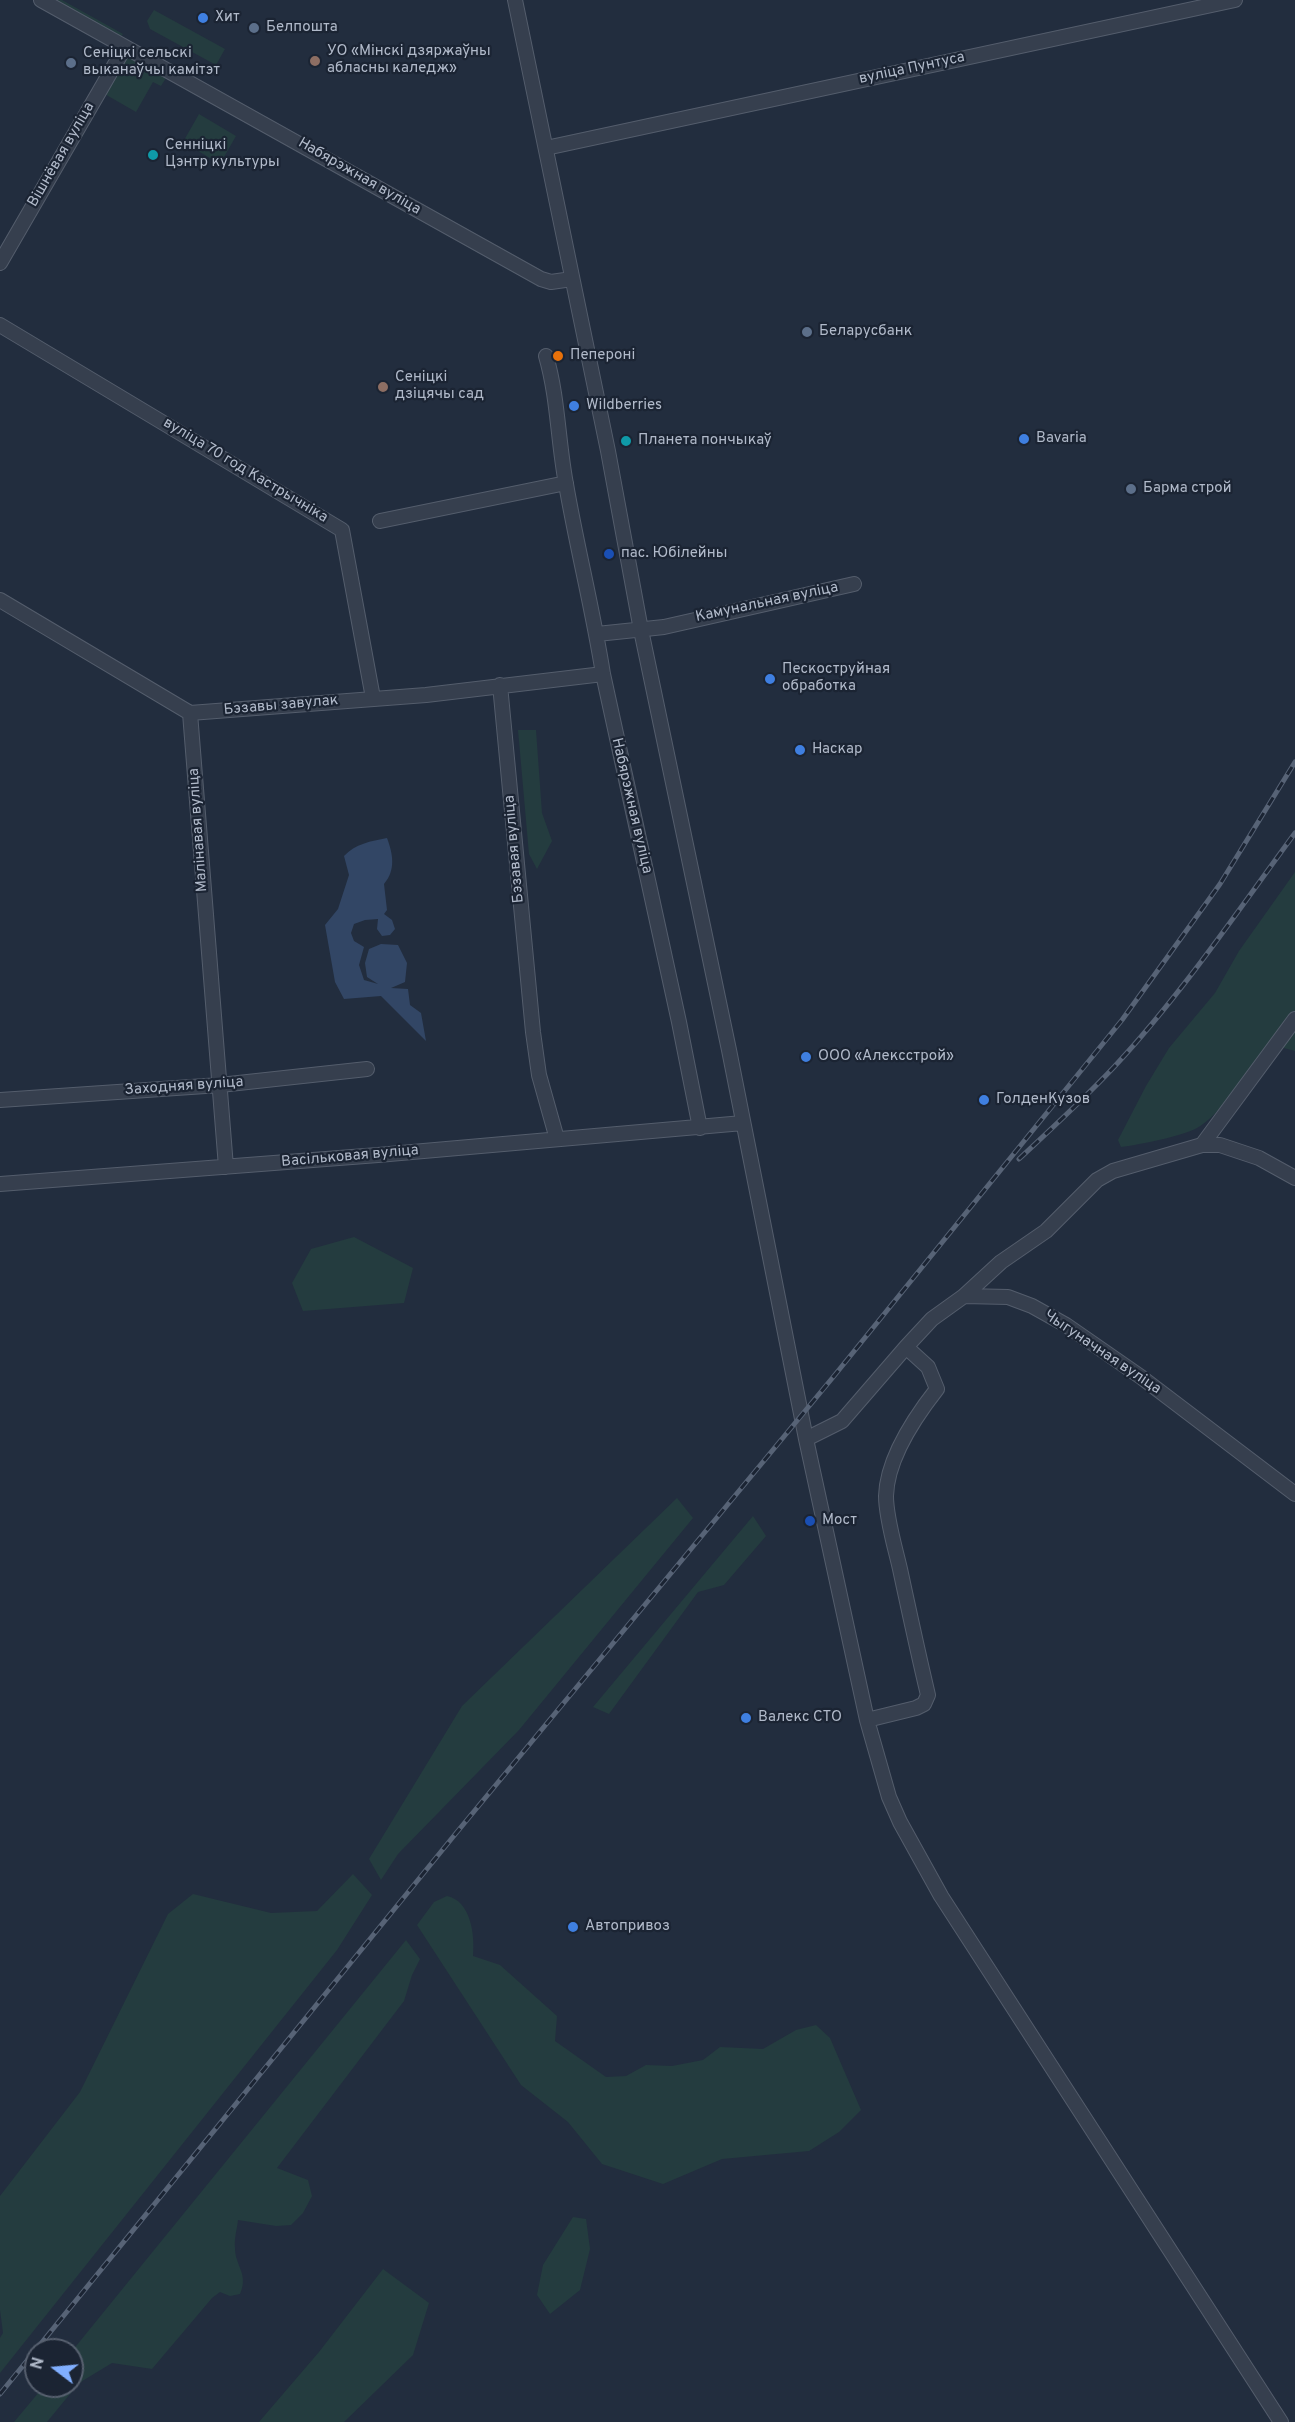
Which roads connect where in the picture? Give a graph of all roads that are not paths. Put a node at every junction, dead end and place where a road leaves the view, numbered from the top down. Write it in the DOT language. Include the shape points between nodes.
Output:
graph roads {
  1 [pos="41,0"];
  2 [pos="515,0"];
  3 [pos="1235,0"];
  4 [pos="125,47"];
  5 [pos="546,148"];
  6 [pos="0,263"];
  7 [pos="572,279"];
  8 [pos="0,325"];
  9 [pos="546,356"];
  10 [pos="566,483"];
  11 [pos="380,521"];
  12 [pos="854,584"];
  13 [pos="0,600"];
  14 [pos="641,630"];
  15 [pos="597,634"];
  16 [pos="603,674"];
  17 [pos="500,685"];
  18 [pos="373,698"];
  19 [pos="190,713"];
  20 [pos="1295,1019"];
  21 [pos="367,1069"];
  22 [pos="220,1085"];
  23 [pos="0,1101"];
  24 [pos="743,1123"];
  25 [pos="700,1128"];
  26 [pos="557,1138"];
  27 [pos="1202,1145"];
  28 [pos="226,1167"];
  29 [pos="1295,1178"];
  30 [pos="0,1184"];
  31 [pos="964,1296"];
  32 [pos="906,1347"];
  33 [pos="806,1439"];
  34 [pos="1295,1494"];
  35 [pos="867,1720"];
  36 [pos="1281,2422"];
  1 -- 4 [label="street, Набярэжная вуліца"];
  2 -- 5 [label="street"];
  3 -- 5 [label="street, вуліца Пунтуса"];
  4 -- 6 [label="street, Вішнёвая вуліца"];
  4 -- 7 [label="street, Набярэжная вуліца" via="541,279"];
  5 -- 7 [label="street"];
  7 -- 14 [label="street"];
  8 -- 18 [label="street, вуліца 70 год Кастрычніка" via="342,530"];
  9 -- 10 [label="street, Набярэжная вуліца"];
  10 -- 11 [label="street"];
  10 -- 15 [label="street, Набярэжная вуліца"];
  12 -- 14 [label="street, Камунальная вуліца"];
  13 -- 19 [label="street"];
  14 -- 15 [label="street, Камунальная вуліца"];
  14 -- 24 [label="street"];
  15 -- 16 [label="street, Набярэжная вуліца"];
  16 -- 17 [label="street"];
  16 -- 25 [label="street, Набярэжная вуліца"];
  17 -- 18 [label="street"];
  17 -- 26 [label="street, Бэзавая вуліца" via="533,1032 539,1075"];
  18 -- 19 [label="street, Бэзавы завулак"];
  19 -- 22 [label="street, Малінавая вуліца"];
  20 -- 27 [label="street"];
  21 -- 22 [label="street, Заходняя вуліца"];
  22 -- 23 [label="street, Заходняя вуліца"];
  22 -- 28 [label="street, Малінавая вуліца"];
  24 -- 25 [label="street, Васільковая вуліца"];
  24 -- 33 [label="street"];
  25 -- 26 [label="street, Васільковая вуліца"];
  26 -- 28 [label="street, Васільковая вуліца"];
  27 -- 29 [label="street" via="1220,1145 1259,1158"];
  27 -- 31 [label="street" via="1113,1171 1097,1180 1046,1231 1001,1262"];
  28 -- 30 [label="street, Васільковая вуліца"];
  31 -- 32 [label="street" via="932,1319"];
  31 -- 34 [label="street, Чыгуначная вуліца" via="1008,1297 1066,1325"];
  32 -- 33 [label="street" via="842,1421"];
  32 -- 35 [label="street" via="928,1367 937,1389 907,1433 893,1466 886,1497 928,1695 924,1704 916,1708"];
  33 -- 35 [label="street"];
  35 -- 36 [label="street" via="889,1797 935,1886"];
}
